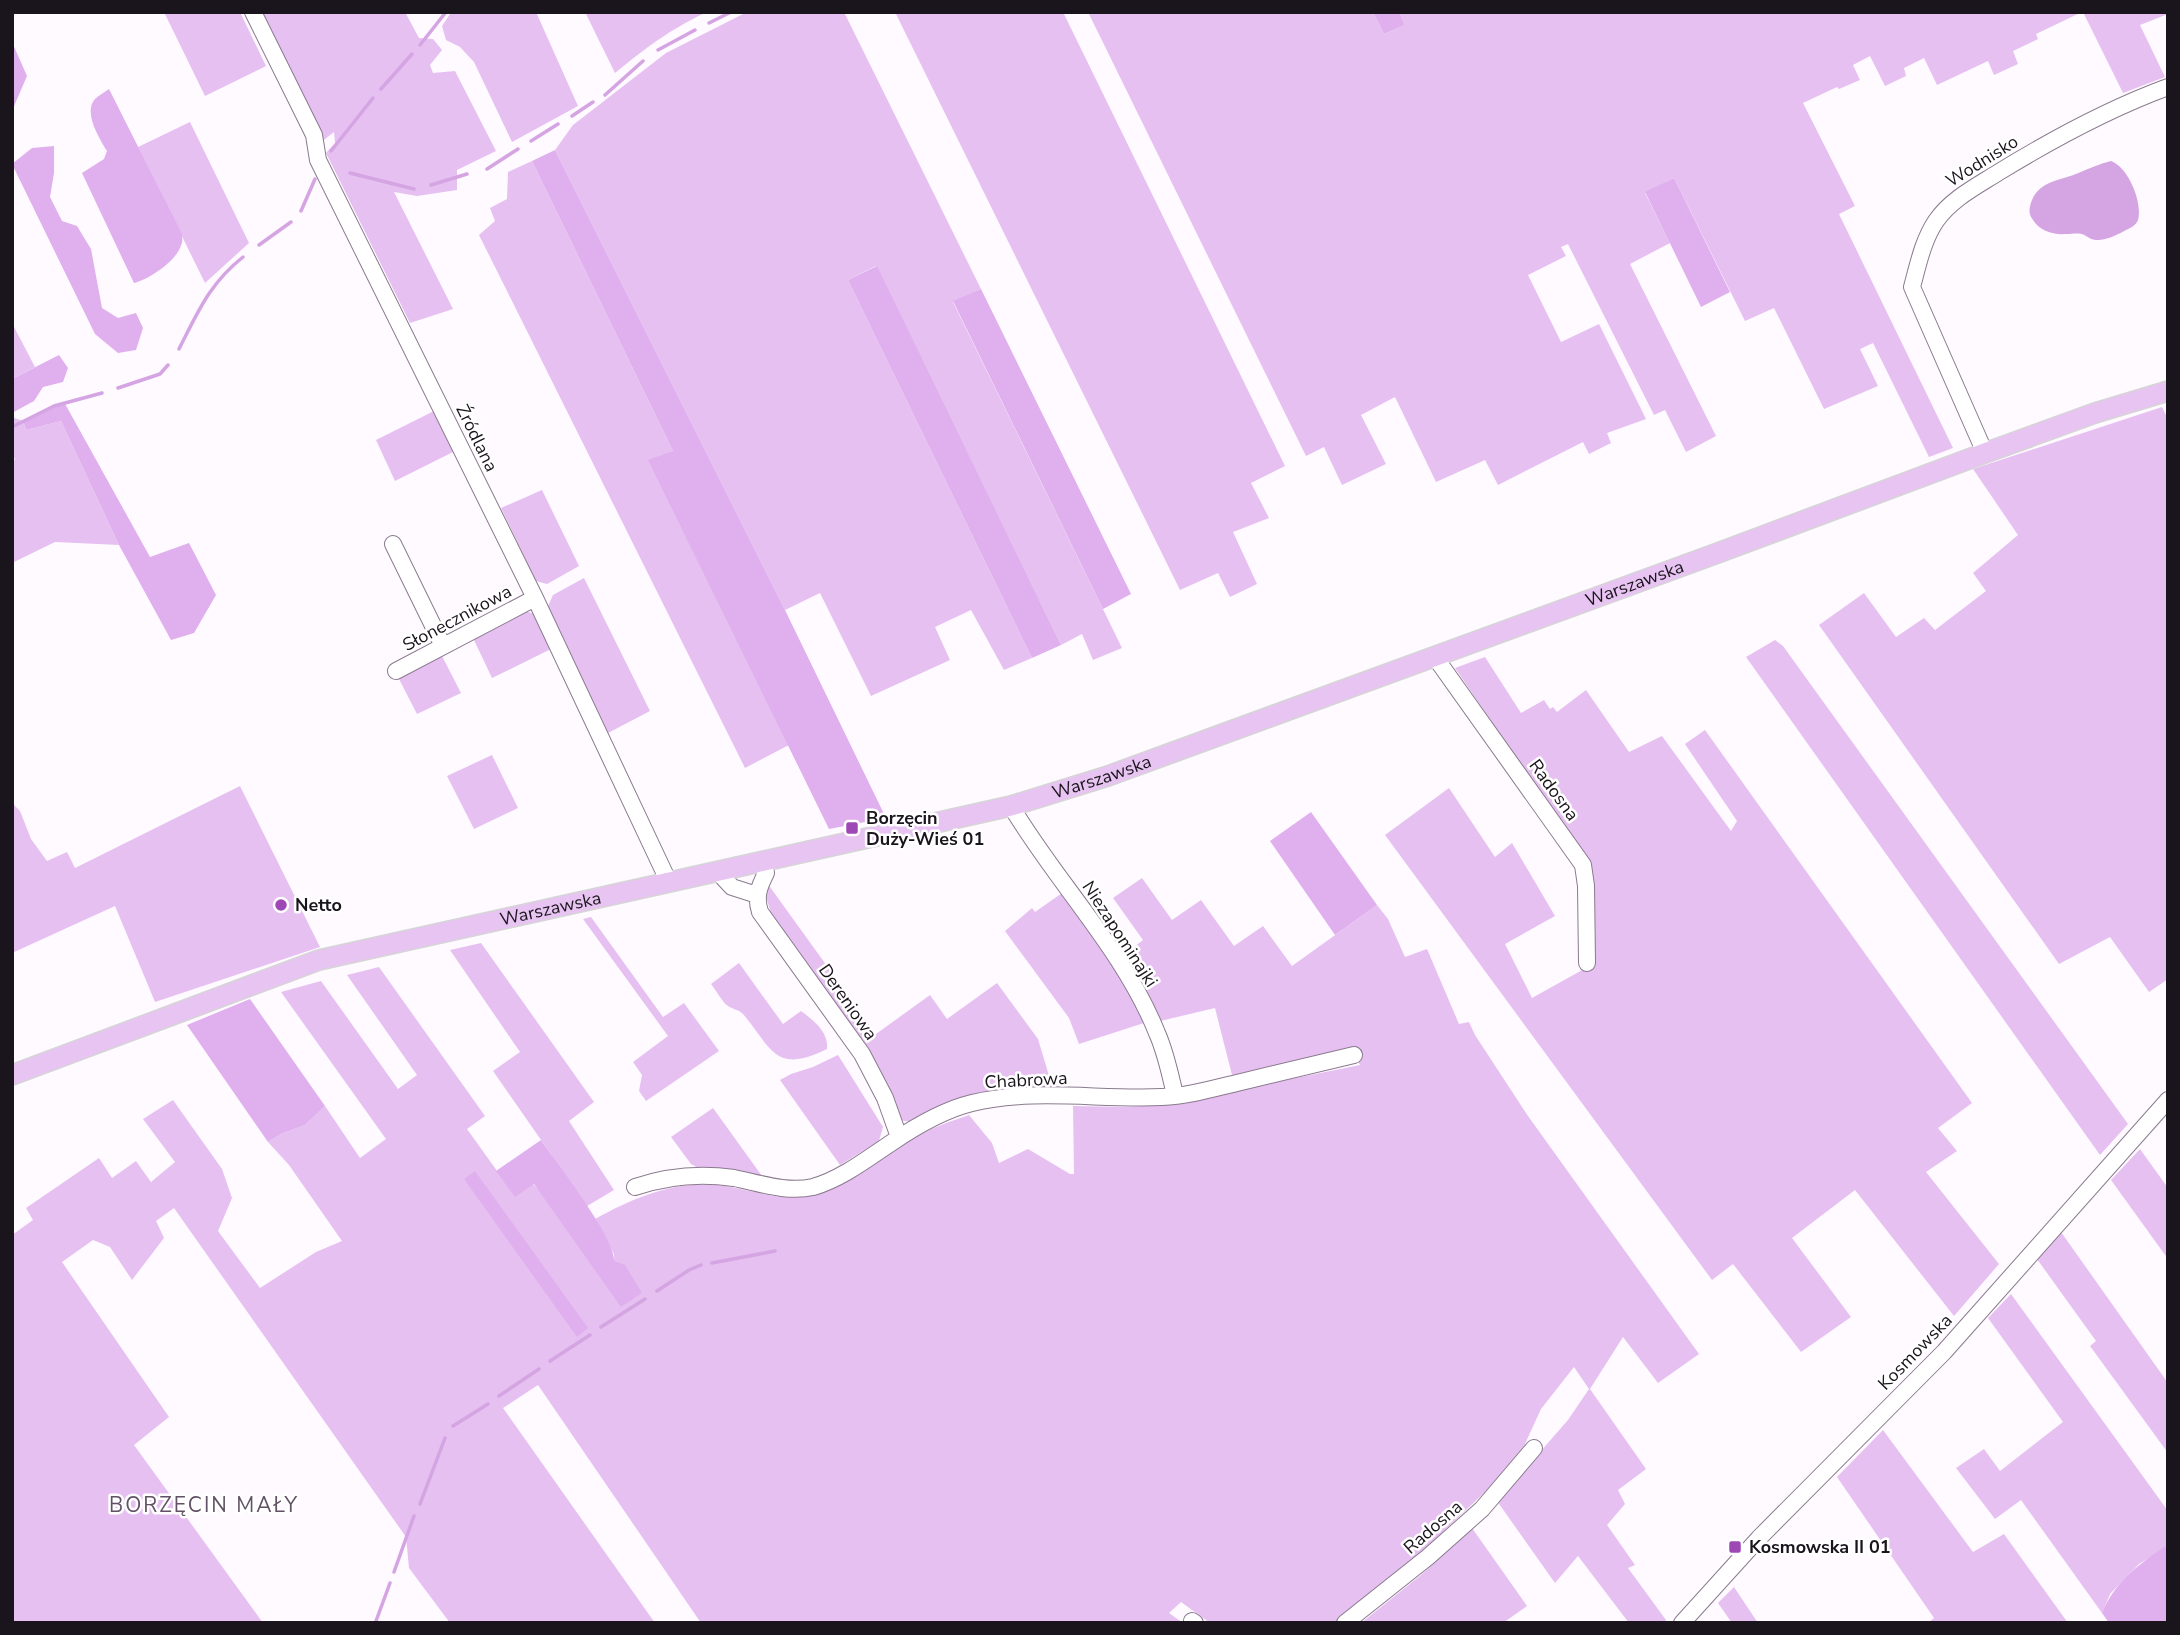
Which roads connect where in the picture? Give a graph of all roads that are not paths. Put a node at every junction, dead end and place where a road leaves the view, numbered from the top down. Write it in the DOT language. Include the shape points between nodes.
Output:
graph roads {
  1 [pos="253,12"];
  2 [pos="2168,87"];
  3 [pos="2167,394"];
  4 [pos="1984,453"];
  5 [pos="393,544"];
  6 [pos="535,598"];
  7 [pos="443,646"];
  8 [pos="1435,657"];
  9 [pos="396,671"];
  10 [pos="1011,806"];
  11 [pos="763,860"];
  12 [pos="717,871"];
  13 [pos="666,881"];
  14 [pos="757,895"];
  15 [pos="1587,963"];
  16 [pos="1354,1055"];
  17 [pos="12,1075"];
  18 [pos="1175,1095"];
  19 [pos="2168,1100"];
  20 [pos="899,1137"];
  21 [pos="635,1187"];
  22 [pos="1534,1448"];
  23 [pos="1345,1623"];
  24 [pos="1682,1623"];
  1 -- 6 [label="street, Źródlana" via="313,135 318,160"];
  2 -- 4 [label="street, Wodnisko" via="2094,118 2011,165 1950,204 1934,224 1912,287"];
  3 -- 4 [label="main road, Warszawska" via="2095,413"];
  4 -- 8 [label="main road, Warszawska"];
  5 -- 7 [label="street"];
  6 -- 7 [label="street, Słonecznikowa"];
  6 -- 13 [label="street, Źródlana"];
  7 -- 9 [label="street, Słonecznikowa"];
  8 -- 10 [label="main road, Warszawska" via="1108,776"];
  8 -- 15 [label="street, Radosna" via="1583,865"];
  10 -- 11 [label="main road, Warszawska"];
  10 -- 18 [label="street, Niezapominajki" via="1137,993 1167,1058"];
  11 -- 12 [label="main road, Warszawska"];
  11 -- 14 [label="street" via="766,873"];
  12 -- 13 [label="main road, Warszawska"];
  12 -- 14 [label="street" via="732,887"];
  13 -- 17 [label="main road, Warszawska" via="318,960"];
  14 -- 20 [label="street, Dereniowa" via="760,912 862,1054"];
  16 -- 18 [label="street, Chabrowa"];
  18 -- 20 [label="street, Chabrowa" via="998,1098 934,1117"];
  19 -- 24 [label="street, Kosmowska" via="1944,1352 1759,1538"];
  20 -- 21 [label="street, Chabrowa" via="865,1161 811,1187 795,1189 696,1175"];
  22 -- 23 [label="street, Radosna" via="1482,1509"];
}
